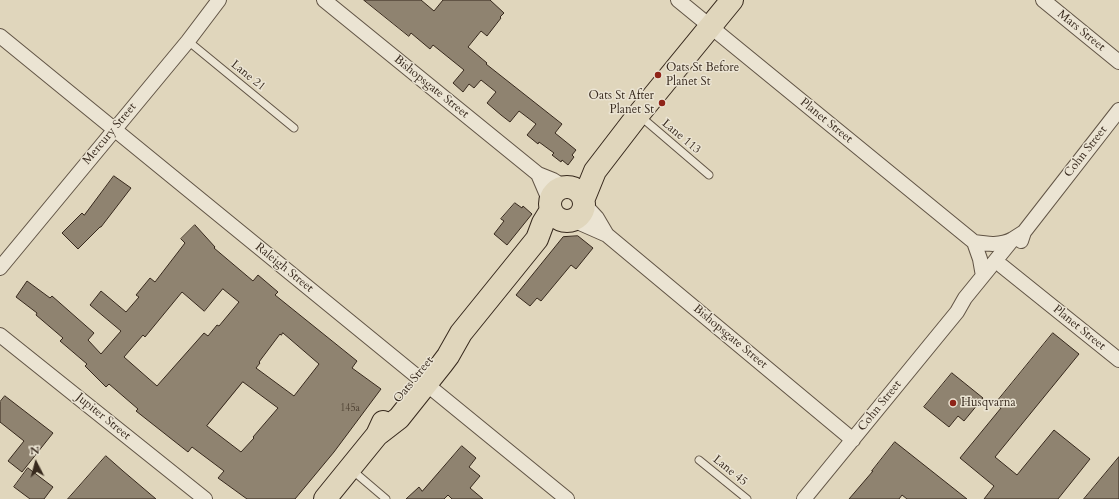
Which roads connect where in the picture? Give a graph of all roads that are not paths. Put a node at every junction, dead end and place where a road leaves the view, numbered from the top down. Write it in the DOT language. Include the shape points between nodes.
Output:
graph roads {
  1 [pos="219,0"];
  2 [pos="324,0"];
  3 [pos="678,0"];
  4 [pos="732,0"];
  5 [pos="1043,0"];
  6 [pos="710,26"];
  7 [pos="0,36"];
  8 [pos="188,40"];
  9 [pos="1119,62"];
  10 [pos="1119,110"];
  11 [pos="638,115"];
  12 [pos="294,128"];
  13 [pos="114,129"];
  14 [pos="538,174"];
  15 [pos="709,175"];
  16 [pos="567,204"];
  17 [pos="607,235"];
  18 [pos="1019,236"];
  19 [pos="974,242"];
  20 [pos="1002,266"];
  21 [pos="0,268"];
  22 [pos="983,276"];
  23 [pos="957,312"];
  24 [pos="0,335"];
  25 [pos="1119,360"];
  26 [pos="422,380"];
  27 [pos="853,440"];
  28 [pos="699,460"];
  29 [pos="350,469"];
  30 [pos="205,499"];
  31 [pos="325,499"];
  32 [pos="386,499"];
  33 [pos="567,499"];
  34 [pos="747,499"];
  35 [pos="804,499"];
  1 -- 8 [label="street, Mercury Street"];
  2 -- 14 [label="street, Bishopsgate Street"];
  3 -- 6 [label="street, Planet Street"];
  4 -- 6 [label="main road, Oats Street"];
  5 -- 9 [label="street, Mars Street"];
  6 -- 11 [label="main road, Oats Street"];
  6 -- 19 [label="street, Planet Street"];
  7 -- 13 [label="street, Raleigh Street"];
  8 -- 12 [label="lane, Lane 21"];
  8 -- 13 [label="street, Mercury Street"];
  10 -- 18 [label="street, Cohn Street"];
  11 -- 15 [label="lane, Lane 113"];
  11 -- 16 [label="main road, Oats Street"];
  13 -- 21 [label="street, Mercury Street"];
  13 -- 26 [label="street, Raleigh Street"];
  14 -- 16 [label="street, Bishopsgate Street"];
  14 -- 16 [label="street, Bishopsgate Street" via="553,180"];
  16 -- 17 [label="street, Bishopsgate Street"];
  16 -- 17 [label="street, Bishopsgate Street" via="597,218"];
  16 -- 26 [label="main road, Oats Street" via="551,232 537,239 461,333 448,356"];
  17 -- 27 [label="street, Bishopsgate Street"];
  18 -- 19 [label="street" via="1003,244"];
  18 -- 20 [label="street, Cohn Street" via="1020,244"];
  18 -- 22 [label="street, Cohn Street"];
  19 -- 22 [label="street"];
  20 -- 23 [label="street, Cohn Street" via="968,306"];
  20 -- 25 [label="street, Planet Street"];
  22 -- 23 [label="street, Cohn Street" via="964,298"];
  23 -- 27 [label="street, Cohn Street"];
  24 -- 30 [label="street, Jupiter Street"];
  26 -- 29 [label="main road, Oats Street" via="389,411 377,435"];
  26 -- 33 [label="street, Raleigh Street"];
  27 -- 35 [label="street, Cohn Street"];
  28 -- 34 [label="lane, Lane 45"];
  29 -- 31 [label="main road, Oats Street"];
  29 -- 32 [label="lane"];
}
